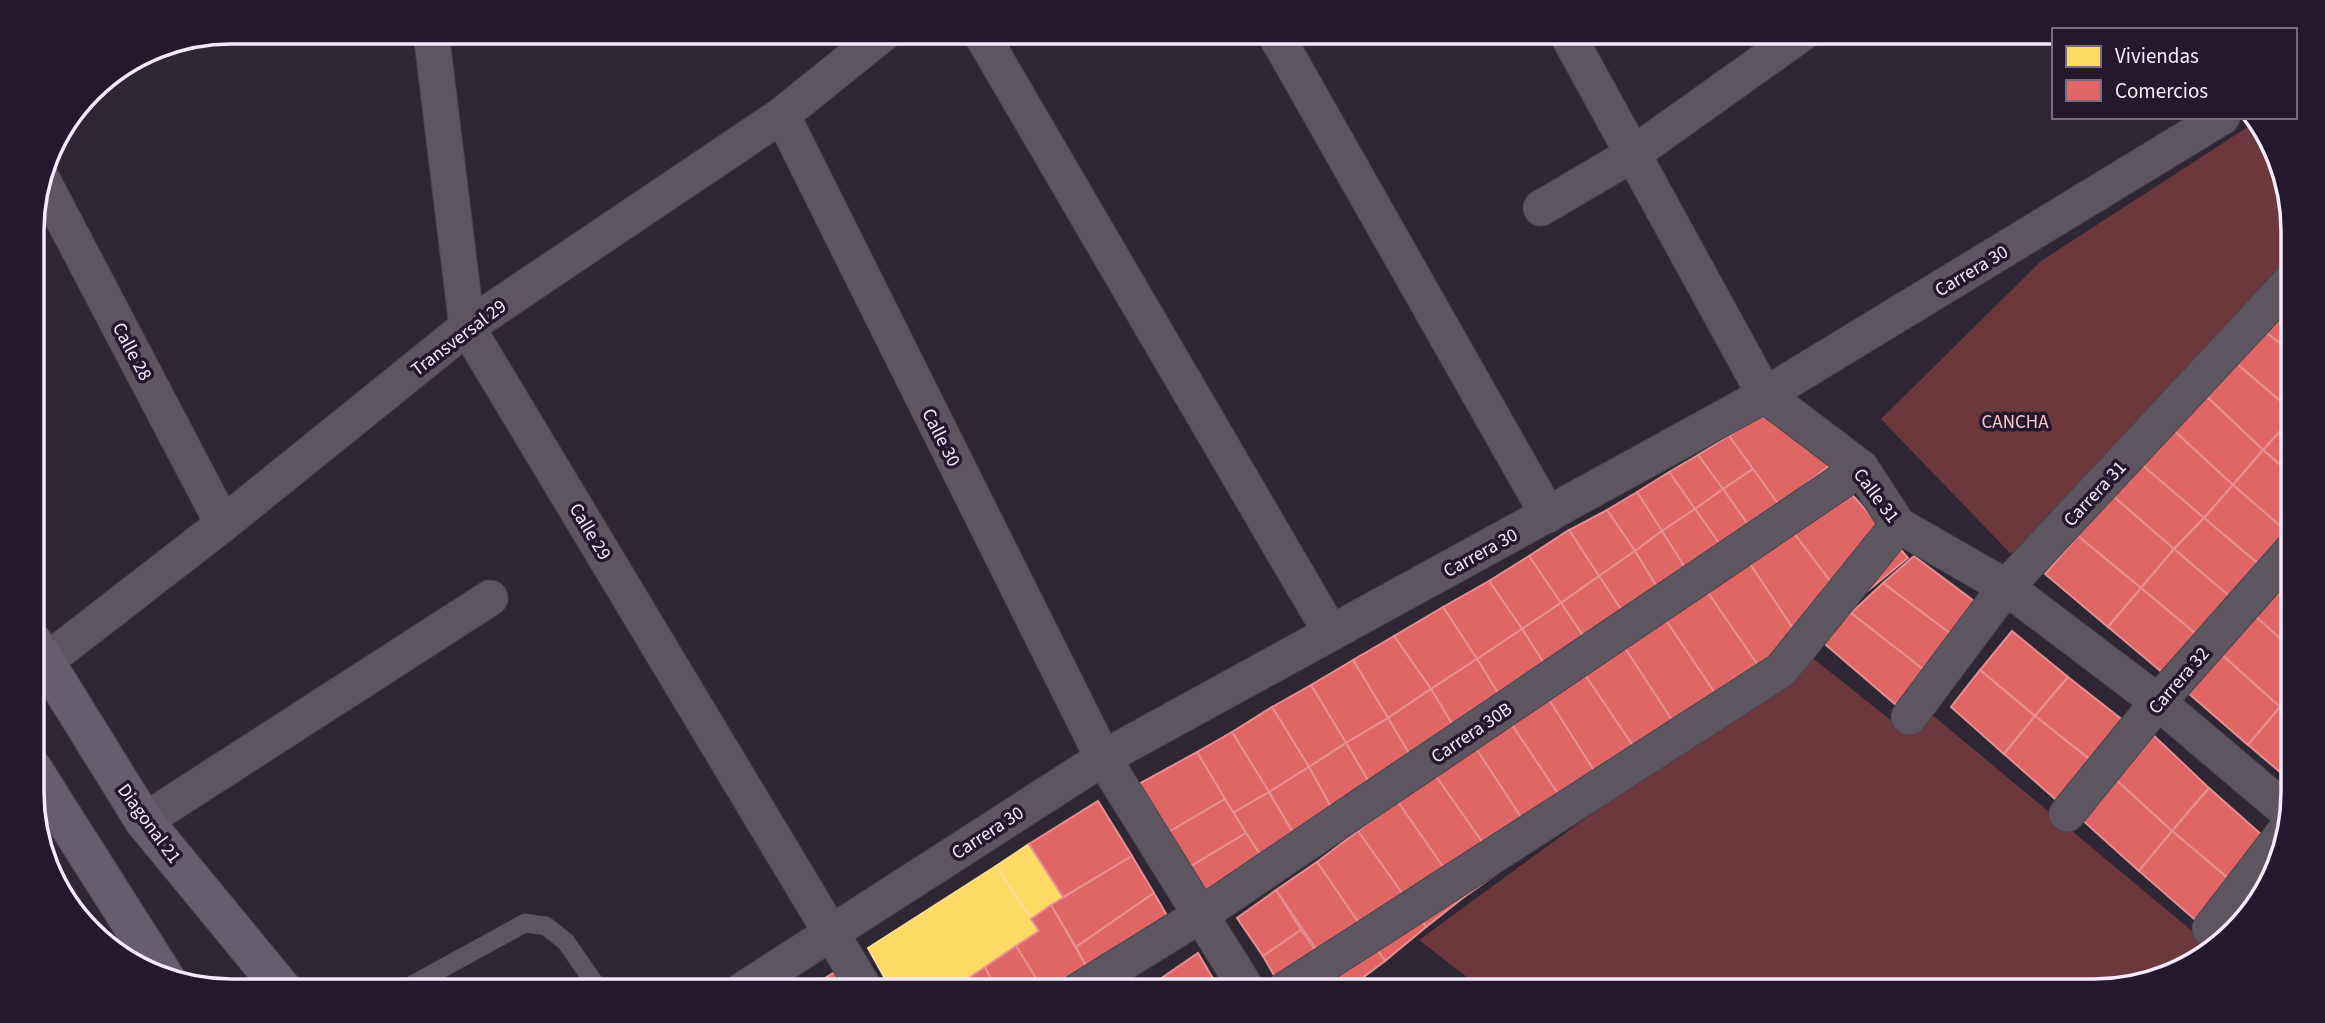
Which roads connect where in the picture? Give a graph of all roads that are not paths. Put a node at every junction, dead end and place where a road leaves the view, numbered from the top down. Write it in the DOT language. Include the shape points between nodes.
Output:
graph roads {
  1 [pos="432,44"];
  2 [pos="987,44"];
  3 [pos="1281,44"];
  4 [pos="1573,44"];
  5 [pos="1787,44"];
  6 [pos="848,46"];
  7 [pos="782,115"];
  8 [pos="2219,119"];
  9 [pos="1633,154"];
  10 [pos="49,189"];
  11 [pos="1541,208"];
  12 [pos="2281,291"];
  13 [pos="467,327"];
  14 [pos="1765,395"];
  15 [pos="1861,468"];
  16 [pos="1548,515"];
  17 [pos="223,524"];
  18 [pos="1898,525"];
  19 [pos="2281,564"];
  20 [pos="2006,587"];
  21 [pos="490,598"];
  22 [pos="1331,633"];
  23 [pos="44,649"];
  24 [pos="44,660"];
  25 [pos="2158,702"];
  26 [pos="1909,717"];
  27 [pos="1103,758"];
  28 [pos="44,786"];
  29 [pos="2280,806"];
  30 [pos="2067,814"];
  31 [pos="144,821"];
  32 [pos="2273,847"];
  33 [pos="1202,914"];
  34 [pos="2210,929"];
  35 [pos="833,932"];
  36 [pos="156,964"];
  37 [pos="273,979"];
  38 [pos="424,979"];
  39 [pos="592,979"];
  40 [pos="760,979"];
  41 [pos="859,979"];
  42 [pos="1097,979"];
  43 [pos="1241,979"];
  44 [pos="1302,979"];
  1 -- 13 [label="street, Calle 29"];
  2 -- 22 [label="street"];
  3 -- 16 [label="street"];
  4 -- 9 [label="street, Calle 31"];
  5 -- 9 [label="street"];
  6 -- 7 [label="street, Transversal 29"];
  7 -- 13 [label="street, Transversal 29"];
  7 -- 27 [label="street, Calle 30"];
  8 -- 14 [label="street, Carrera 30"];
  9 -- 11 [label="street"];
  9 -- 14 [label="street, Calle 31"];
  10 -- 17 [label="street, Calle 28"];
  12 -- 20 [label="street, Carrera 31"];
  13 -- 17 [label="street, Transversal 29"];
  13 -- 35 [label="street, Calle 29"];
  14 -- 15 [label="street, Calle 31"];
  14 -- 16 [label="street, Carrera 30"];
  15 -- 18 [label="street, Calle 31"];
  15 -- 33 [label="street, Carrera 30B"];
  16 -- 22 [label="street, Carrera 30"];
  17 -- 23 [label="street, Transversal 29"];
  18 -- 20 [label="street, Calle 31"];
  18 -- 44 [label="street" via="1781,670"];
  19 -- 25 [label="street, Carrera 32"];
  20 -- 25 [label="street, Calle 31"];
  20 -- 26 [label="street, Carrera 31"];
  21 -- 31 [label="street"];
  22 -- 27 [label="street, Carrera 30"];
  24 -- 31 [label="highway, Diagonal 21"];
  25 -- 29 [label="street, Calle 31"];
  25 -- 30 [label="street, Carrera 32"];
  27 -- 33 [label="street, Calle 30"];
  27 -- 35 [label="street, Carrera 30"];
  28 -- 36 [label="highway"];
  31 -- 37 [label="highway, Diagonal 21"];
  32 -- 34 [label="street"];
  33 -- 42 [label="street, Carrera 30B"];
  33 -- 43 [label="street, Calle 30"];
  35 -- 40 [label="street, Carrera 30"];
  35 -- 41 [label="street, Calle 29"];
  38 -- 39 [label="lane" via="525,923 547,926 566,942"];
}
